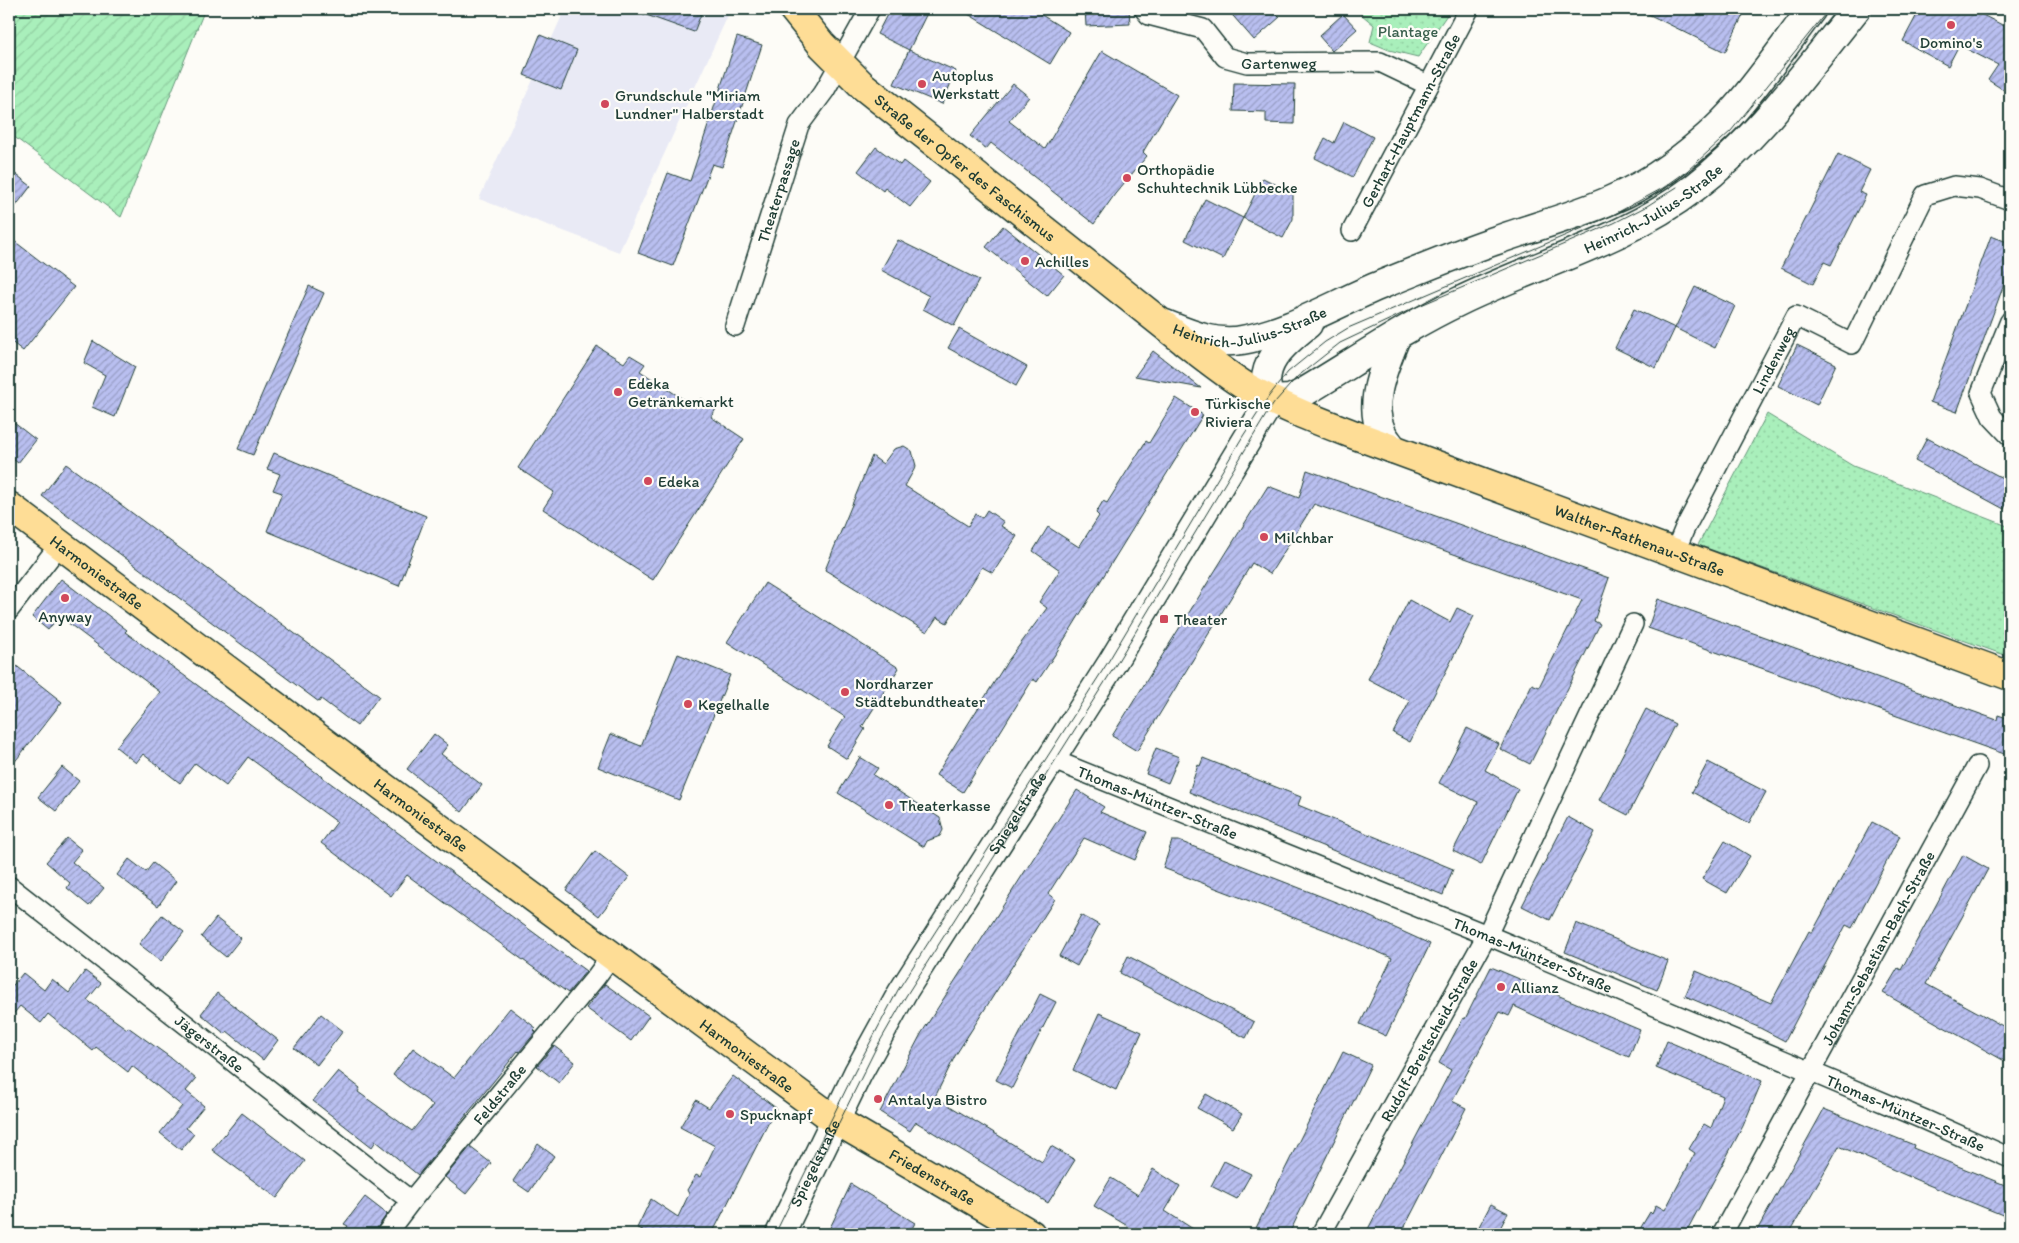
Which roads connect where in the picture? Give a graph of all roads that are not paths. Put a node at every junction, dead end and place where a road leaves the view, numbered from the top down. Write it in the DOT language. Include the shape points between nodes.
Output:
graph roads {
  1 [pos="793,9"];
  2 [pos="870,9"];
  3 [pos="1144,9"];
  4 [pos="1469,9"];
  5 [pos="1812,9"];
  6 [pos="1856,9"];
  7 [pos="841,64"];
  8 [pos="1428,86"];
  9 [pos="2010,200"];
  10 [pos="1352,231"];
  11 [pos="1339,302"];
  12 [pos="2010,321"];
  13 [pos="1159,322"];
  14 [pos="735,326"];
  15 [pos="1396,337"];
  16 [pos="1271,400"];
  17 [pos="2010,436"];
  18 [pos="1393,449"];
  19 [pos="9,506"];
  20 [pos="60,544"];
  21 [pos="1674,554"];
  22 [pos="9,610"];
  23 [pos="1633,624"];
  24 [pos="2010,676"];
  25 [pos="1051,758"];
  26 [pos="1977,766"];
  27 [pos="9,886"];
  28 [pos="1487,935"];
  29 [pos="612,955"];
  30 [pos="1811,1072"];
  31 [pos="835,1120"];
  32 [pos="2010,1158"];
  33 [pos="411,1201"];
  34 [pos="386,1234"];
  35 [pos="780,1234"];
  36 [pos="1031,1234"];
  37 [pos="1321,1234"];
  38 [pos="1722,1234"];
  1 -- 7 [label="main road, Straße der Opfer des Faschismus"];
  2 -- 7 [label="street, Theaterpassage"];
  3 -- 8 [label="street, Gartenweg" via="1149,15 1203,29 1225,57 1234,61 1380,62"];
  4 -- 8 [label="street, Gerhart-Hauptmann-Straße"];
  5 -- 11 [label="street, Heinrich-Julius-Straße" via="1736,109 1669,168 1598,206 1496,240"];
  6 -- 15 [label="street, Heinrich-Julius-Straße" via="1755,133 1692,189 1616,234 1459,302"];
  7 -- 13 [label="main road, Straße der Opfer des Faschismus" via="888,106"];
  7 -- 14 [label="street, Theaterpassage" via="799,125"];
  8 -- 10 [label="street, Gerhart-Hauptmann-Straße"];
  9 -- 21 [label="street, Lindenweg" via="1980,189 1954,186 1925,195 1852,344 1796,316"];
  11 -- 13 [label="street, Heinrich-Julius-Straße" via="1241,341 1194,336"];
  11 -- 16 [label="street, Heinrich-Julius-Straße" via="1294,336 1270,364 1265,386"];
  12 -- 17 [label="street" via="1981,394 1992,417"];
  13 -- 16 [label="main road, Straße der Opfer des Faschismus" via="1222,371"];
  15 -- 16 [label="street, Heinrich-Julius-Straße" via="1301,394 1290,399"];
  15 -- 18 [label="street" via="1381,378 1376,410 1382,432"];
  16 -- 18 [label="main road, Walther-Rathenau-Straße"];
  16 -- 25 [label="street, Spiegelstraße" via="1112,664"];
  18 -- 21 [label="main road, Walther-Rathenau-Straße"];
  19 -- 20 [label="main road, Harmoniestraße"];
  20 -- 22 [label="street"];
  20 -- 29 [label="main road, Harmoniestraße"];
  21 -- 24 [label="main road, Walther-Rathenau-Straße"];
  23 -- 28 [label="street, Rudolf-Breitscheid-Straße"];
  25 -- 28 [label="street, Thomas-Müntzer-Straße"];
  25 -- 31 [label="street, Spiegelstraße" via="907,986"];
  26 -- 30 [label="street, Johann-Sebastian-Bach-Straße"];
  27 -- 33 [label="street, Jägerstraße"];
  28 -- 30 [label="street, Thomas-Müntzer-Straße"];
  28 -- 37 [label="street, Rudolf-Breitscheid-Straße"];
  29 -- 31 [label="main road, Harmoniestraße"];
  29 -- 33 [label="street, Feldstraße"];
  30 -- 32 [label="street, Thomas-Müntzer-Straße"];
  30 -- 38 [label="street, Johann-Sebastian-Bach-Straße"];
  31 -- 35 [label="street, Spiegelstraße"];
  31 -- 36 [label="main road, Friedenstraße"];
  33 -- 34 [label="street, Feldstraße"];
}
